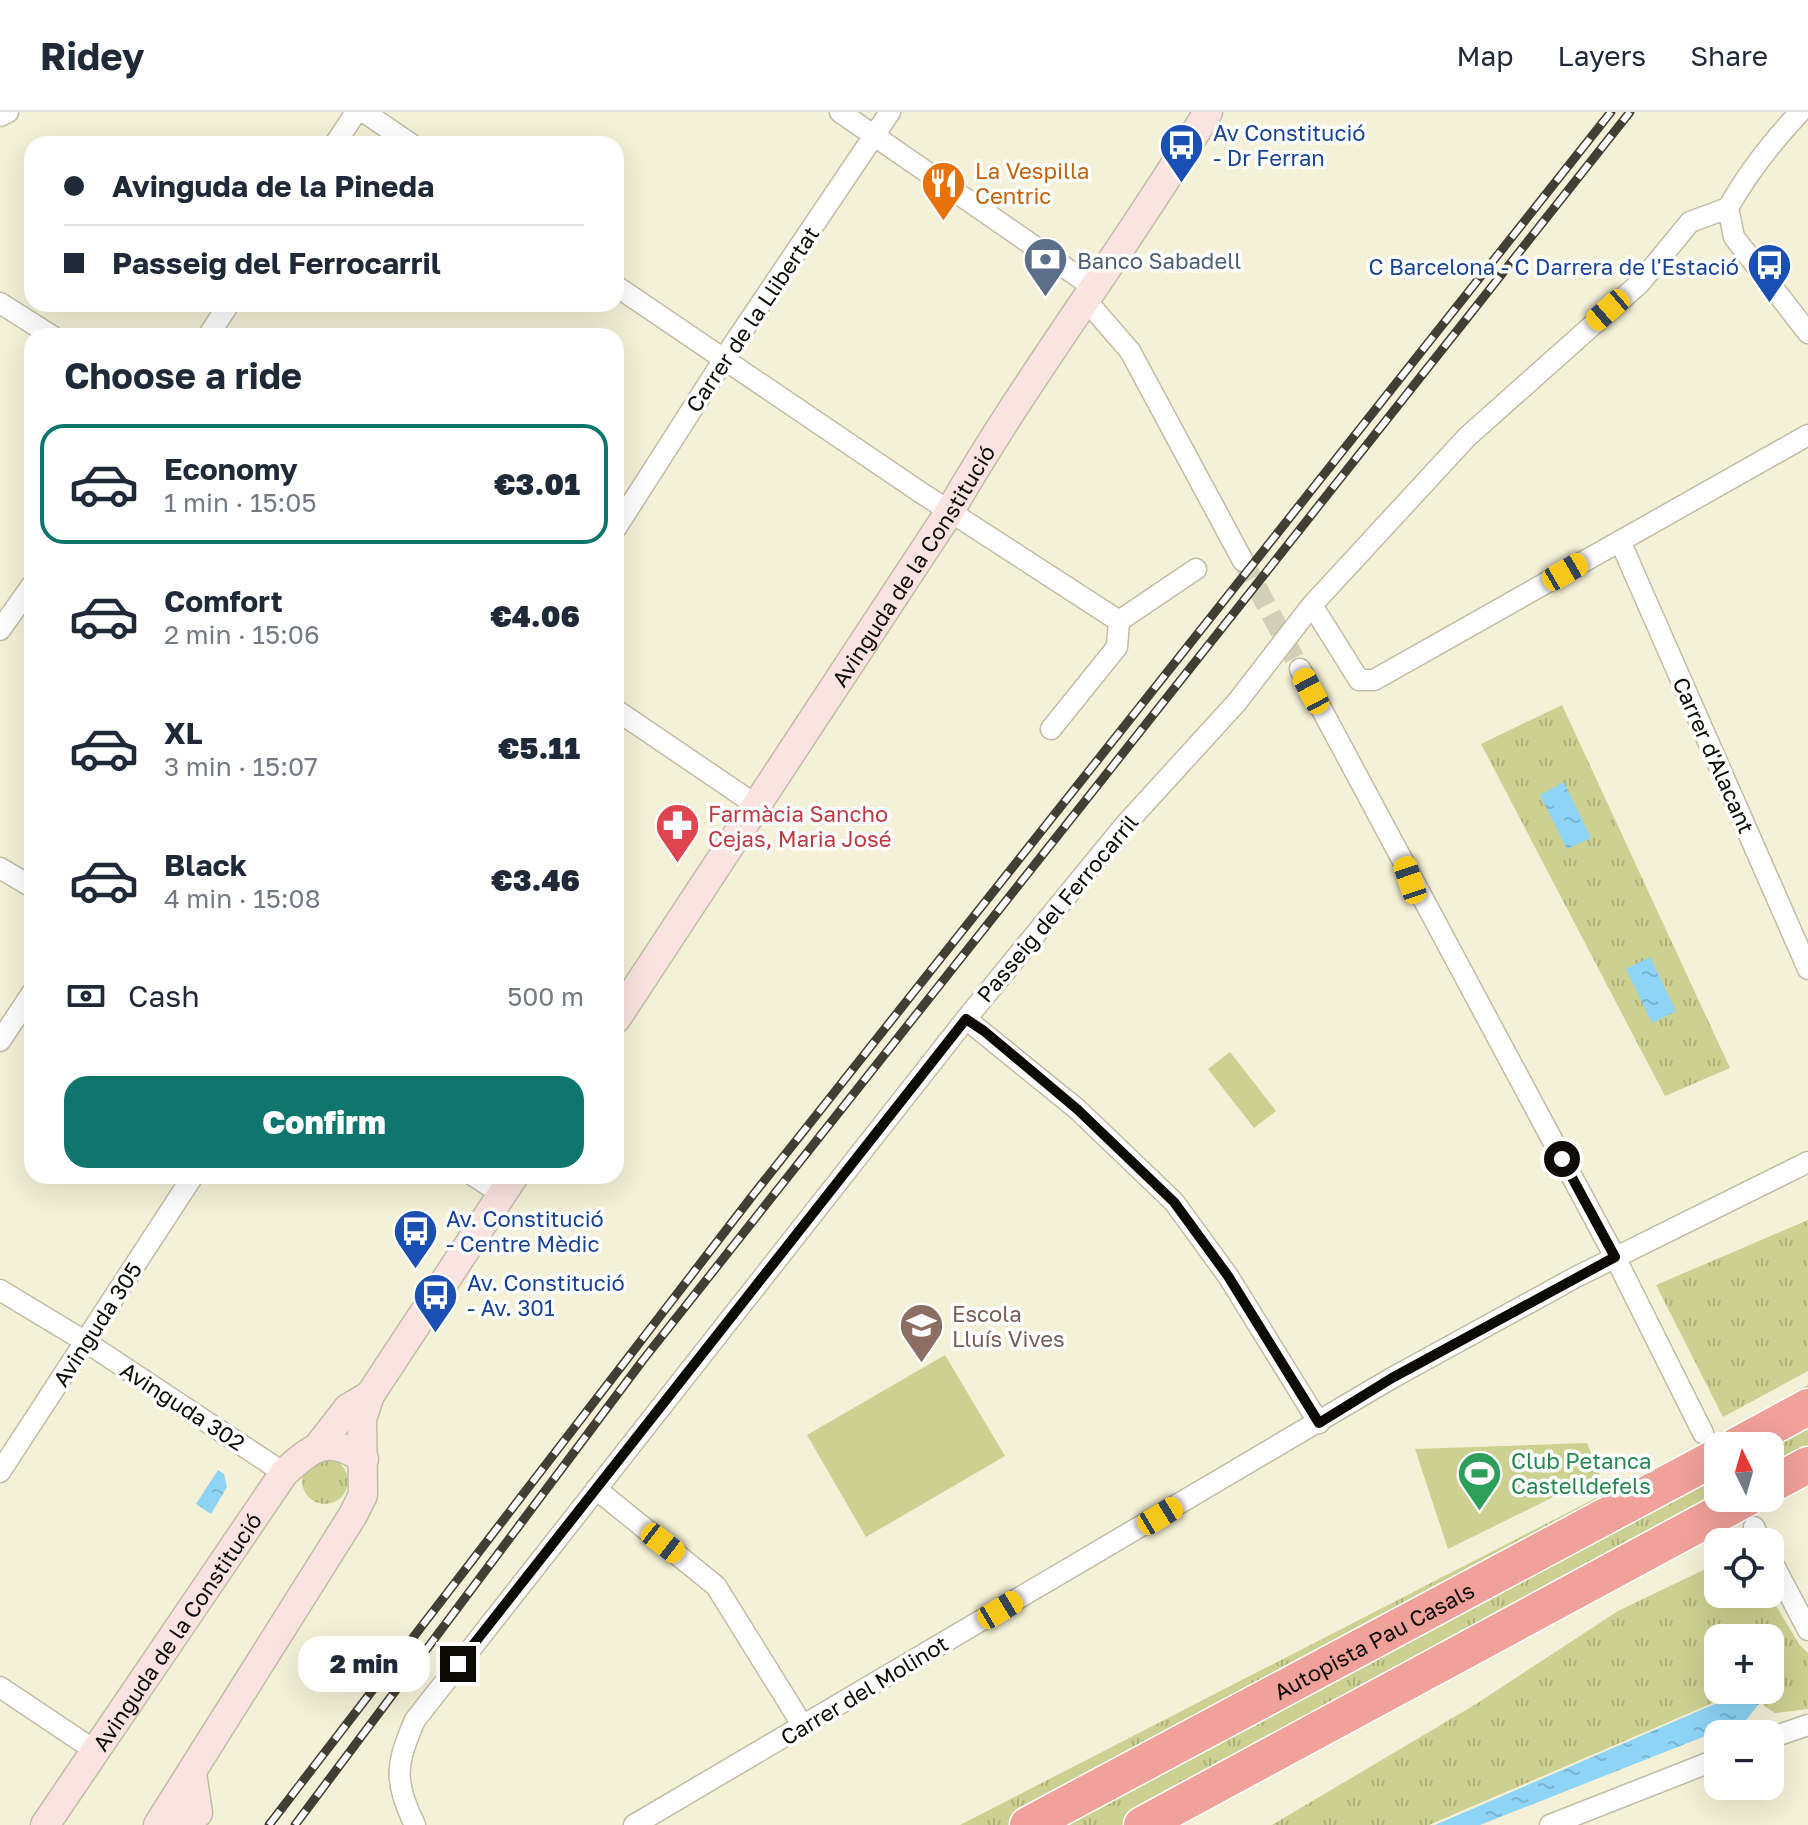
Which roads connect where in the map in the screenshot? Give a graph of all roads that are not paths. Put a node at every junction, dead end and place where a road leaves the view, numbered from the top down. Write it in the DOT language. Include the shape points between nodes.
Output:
graph roads {
  1 [pos="8,112"];
  2 [pos="356,112"];
  3 [pos="364,112"];
  4 [pos="840,112"];
  5 [pos="890,112"];
  6 [pos="1208,112"];
  7 [pos="1800,112"];
  8 [pos="0,116"];
  9 [pos="340,136"];
  10 [pos="399,136"];
  11 [pos="874,136"];
  12 [pos="1728,208"];
  13 [pos="624,292"];
  14 [pos="1089,293"];
  15 [pos="0,303"];
  16 [pos="39,328"];
  17 [pos="1808,333"];
  18 [pos="723,361"];
  19 [pos="1808,435"];
  20 [pos="950,511"];
  21 [pos="624,516"];
  22 [pos="1620,541"];
  23 [pos="1243,561"];
  24 [pos="1196,569"];
  25 [pos="24,596"];
  26 [pos="1312,605"];
  27 [pos="1119,621"];
  28 [pos="0,630"];
  29 [pos="1300,669"];
  30 [pos="624,715"];
  31 [pos="1051,729"];
  32 [pos="756,805"];
  33 [pos="0,868"];
  34 [pos="24,882"];
  35 [pos="1808,969"];
  36 [pos="24,1005"];
  37 [pos="624,1007"];
  38 [pos="966,1019"];
  39 [pos="0,1041"];
  40 [pos="1808,1162"];
  41 [pos="188,1184"];
  42 [pos="508,1185"];
  43 [pos="1615,1257"];
  44 [pos="0,1290"];
  45 [pos="86,1342"];
  46 [pos="370,1395"];
  47 [pos="1808,1407"];
  48 [pos="1319,1423"];
  49 [pos="1712,1432"];
  50 [pos="1749,1432"];
  51 [pos="317,1448"];
  52 [pos="1704,1453"];
  53 [pos="364,1459"];
  54 [pos="1808,1465"];
  55 [pos="0,1472"];
  56 [pos="284,1473"];
  57 [pos="1784,1478"];
  58 [pos="596,1489"];
  59 [pos="1754,1522"];
  60 [pos="1784,1585"];
  61 [pos="1808,1630"];
  62 [pos="0,1687"];
  63 [pos="1808,1725"];
  64 [pos="803,1726"];
  65 [pos="1784,1733"];
  66 [pos="94,1750"];
  67 [pos="1704,1764"];
  68 [pos="192,1773"];
  69 [pos="1218,1785"];
  70 [pos="206,1819"];
  71 [pos="160,1823"];
  72 [pos="45,1825"];
  73 [pos="415,1825"];
  74 [pos="634,1825"];
  75 [pos="1028,1825"];
  76 [pos="1142,1825"];
  77 [pos="1153,1825"];
  78 [pos="1550,1825"];
  1 -- 8 [label="street"];
  2 -- 9 [label="street"];
  3 -- 10 [label="street"];
  4 -- 11 [label="street"];
  5 -- 11 [label="street, Carrer de la Llibertat"];
  6 -- 14 [label="street, Avinguda de la Constitució"];
  7 -- 12 [label="street" via="1768,146"];
  11 -- 14 [label="street"];
  11 -- 18 [label="street, Carrer de la Llibertat"];
  12 -- 17 [label="street" via="1734,237"];
  12 -- 26 [label="street, Passeig del Ferrocarril" via="1690,222 1640,283 1467,437"];
  13 -- 18 [label="street"];
  14 -- 20 [label="street, Avinguda de la Constitució"];
  14 -- 23 [label="street" via="1130,351"];
  15 -- 16 [label="street"];
  18 -- 20 [label="street"];
  18 -- 21 [label="street, Carrer de la Llibertat"];
  19 -- 22 [label="street"];
  20 -- 27 [label="street"];
  20 -- 32 [label="street, Avinguda de la Constitució"];
  22 -- 26 [label="street" via="1374,680 1359,680"];
  22 -- 35 [label="street, Carrer d'Alacant"];
  24 -- 27 [label="street"];
  25 -- 28 [label="street"];
  26 -- 38 [label="street, Passeig del Ferrocarril" via="1237,702 1124,826"];
  27 -- 31 [label="street" via="1117,647"];
  29 -- 43 [label="street"];
  30 -- 32 [label="street"];
  32 -- 37 [label="street, Avinguda de la Constitució"];
  33 -- 34 [label="street"];
  36 -- 39 [label="street"];
  38 -- 48 [label="street" via="1077,1109 1174,1202 1228,1276"];
  38 -- 58 [label="street, Passeig del Ferrocarril"];
  40 -- 43 [label="street, Carrer del Molinot"];
  41 -- 45 [label="street, Avinguda 305"];
  42 -- 46 [label="street, Avinguda de la Constitució"];
  43 -- 48 [label="street, Carrer del Molinot"];
  43 -- 49 [label="street"];
  44 -- 45 [label="street, Avinguda 302"];
  45 -- 55 [label="street, Avinguda 305"];
  45 -- 56 [label="street, Avinguda 302"];
  46 -- 51 [label="street, Avinguda de la Constitució" via="348,1408"];
  46 -- 53 [label="street, Avinguda de la Constitució" via="362,1419"];
  47 -- 50 [label="highway, Autopista Pau Casals"];
  48 -- 64 [label="street, Carrer del Molinot"];
  51 -- 53 [label="street" via="345,1446"];
  51 -- 56 [label="street, Avinguda de la Constitució"];
  52 -- 75 [label="highway, Autopista Pau Casals"];
  53 -- 68 [label="street, Avinguda de la Constitució" via="363,1495 353,1515"];
  54 -- 57 [label="highway"];
  56 -- 66 [label="street, Avinguda de la Constitució"];
  58 -- 64 [label="street" via="716,1586"];
  58 -- 73 [label="street, Passeig del Ferrocarril" via="415,1720 400,1754 399,1782"];
  59 -- 69 [label="highway"];
  60 -- 61 [label="street"];
  62 -- 66 [label="street"];
  63 -- 65 [label="street"];
  64 -- 74 [label="street, Carrer del Molinot"];
  66 -- 72 [label="street, Avinguda de la Constitució"];
  67 -- 78 [label="street"];
  68 -- 70 [label="street"];
  68 -- 71 [label="street, Avinguda de la Constitució"];
  69 -- 76 [label="highway"];
  69 -- 77 [label="highway"];
  70 -- 71 [label="street"];
}
